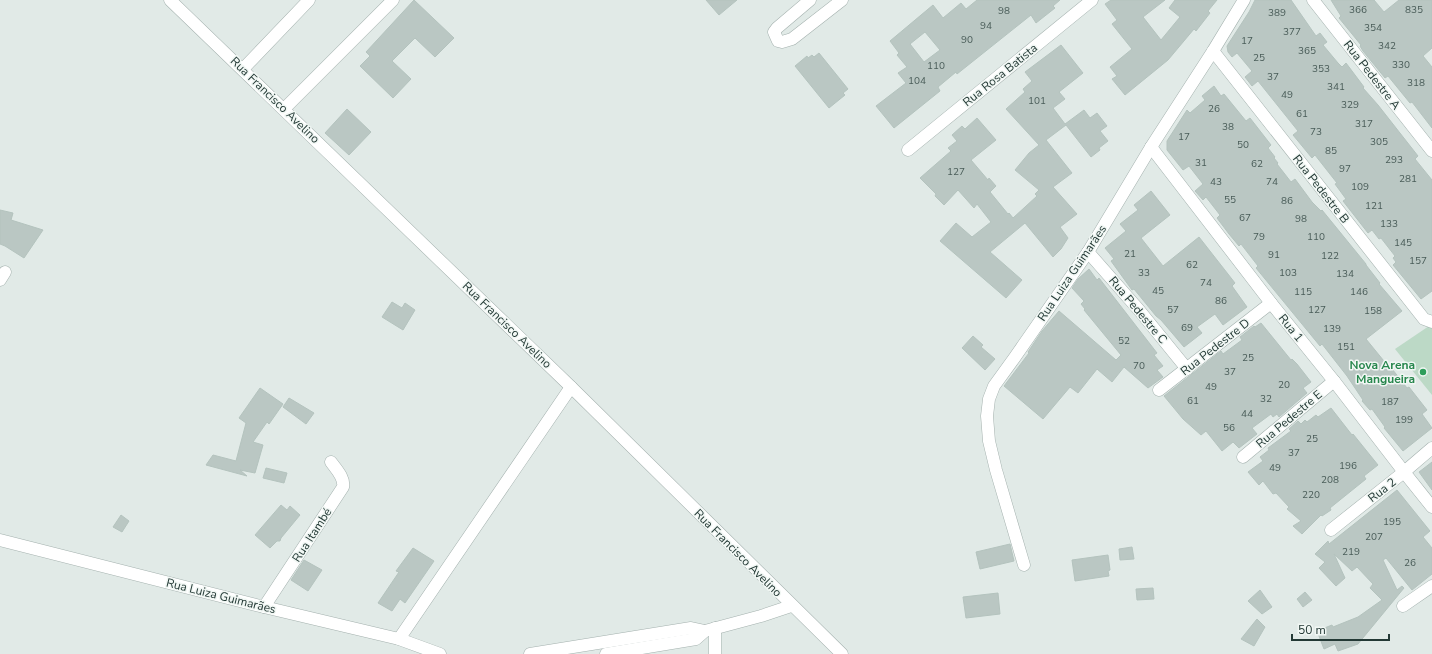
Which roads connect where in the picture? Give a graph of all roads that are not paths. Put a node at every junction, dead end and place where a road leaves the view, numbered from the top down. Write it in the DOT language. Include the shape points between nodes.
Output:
graph roads {
  1 [pos="170,0"];
  2 [pos="309,0"];
  3 [pos="392,0"];
  4 [pos="810,0"];
  5 [pos="842,0"];
  6 [pos="1092,0"];
  7 [pos="1244,0"];
  8 [pos="1313,0"];
  9 [pos="1213,51"];
  10 [pos="243,69"];
  11 [pos="284,109"];
  12 [pos="1151,148"];
  13 [pos="908,150"];
  14 [pos="1432,151"];
  15 [pos="1088,252"];
  16 [pos="1271,303"];
  17 [pos="1432,322"];
  18 [pos="1187,369"];
  19 [pos="1334,381"];
  20 [pos="571,387"];
  21 [pos="1159,390"];
  22 [pos="1432,448"];
  23 [pos="1243,457"];
  24 [pos="331,462"];
  25 [pos="1404,472"];
  26 [pos="1432,507"];
  27 [pos="1331,530"];
  28 [pos="0,540"];
  29 [pos="1024,566"];
  30 [pos="1432,586"];
  31 [pos="791,606"];
  32 [pos="1403,606"];
  33 [pos="264,607"];
  34 [pos="710,630"];
  35 [pos="399,639"];
  36 [pos="440,654"];
  37 [pos="530,654"];
  38 [pos="606,654"];
  39 [pos="715,654"];
  40 [pos="842,654"];
  1 -- 10 [label="street, Rua Francisco Avelino"];
  2 -- 10 [label="street"];
  3 -- 11 [label="street"];
  4 -- 5 [label="street" via="777,28 774,32 778,41 792,39"];
  6 -- 13 [label="street, Rua Rosa Batista"];
  7 -- 9 [label="street, Rua Luiza Guimarães"];
  8 -- 14 [label="street, Rua Pedestre A"];
  9 -- 12 [label="street, Rua Luiza Guimarães"];
  9 -- 17 [label="street, Rua Pedestre B" via="1424,320"];
  10 -- 11 [label="street, Rua Francisco Avelino"];
  11 -- 20 [label="street, Rua Francisco Avelino"];
  12 -- 15 [label="street, Rua Luiza Guimarães"];
  12 -- 16 [label="street, Rua 1"];
  15 -- 18 [label="street, Rua Pedestre C"];
  15 -- 29 [label="street, Rua Luiza Guimarães" via="994,386 989,399 989,441"];
  16 -- 18 [label="street, Rua Pedestre D"];
  16 -- 19 [label="street, Rua 1"];
  18 -- 21 [label="street, Rua Pedestre D"];
  19 -- 23 [label="street, Rua Pedestre E"];
  19 -- 25 [label="street, Rua 1"];
  20 -- 31 [label="street, Rua Francisco Avelino"];
  20 -- 35 [label="street"];
  22 -- 25 [label="street, Rua 2"];
  24 -- 33 [label="street, Rua Itambé" via="343,479 343,487"];
  25 -- 26 [label="street, Rua 1"];
  25 -- 27 [label="street, Rua 2"];
  28 -- 33 [label="street, Rua Luiza Guimarães"];
  30 -- 32 [label="street"];
  31 -- 34 [label="street"];
  31 -- 40 [label="street, Rua Francisco Avelino"];
  33 -- 35 [label="street, Rua Luiza Guimarães"];
  34 -- 37 [label="street" via="691,628"];
  34 -- 38 [label="street" via="696,639"];
  34 -- 39 [label="street"];
  35 -- 36 [label="street, Rua Luiza Guimarães"];
}
